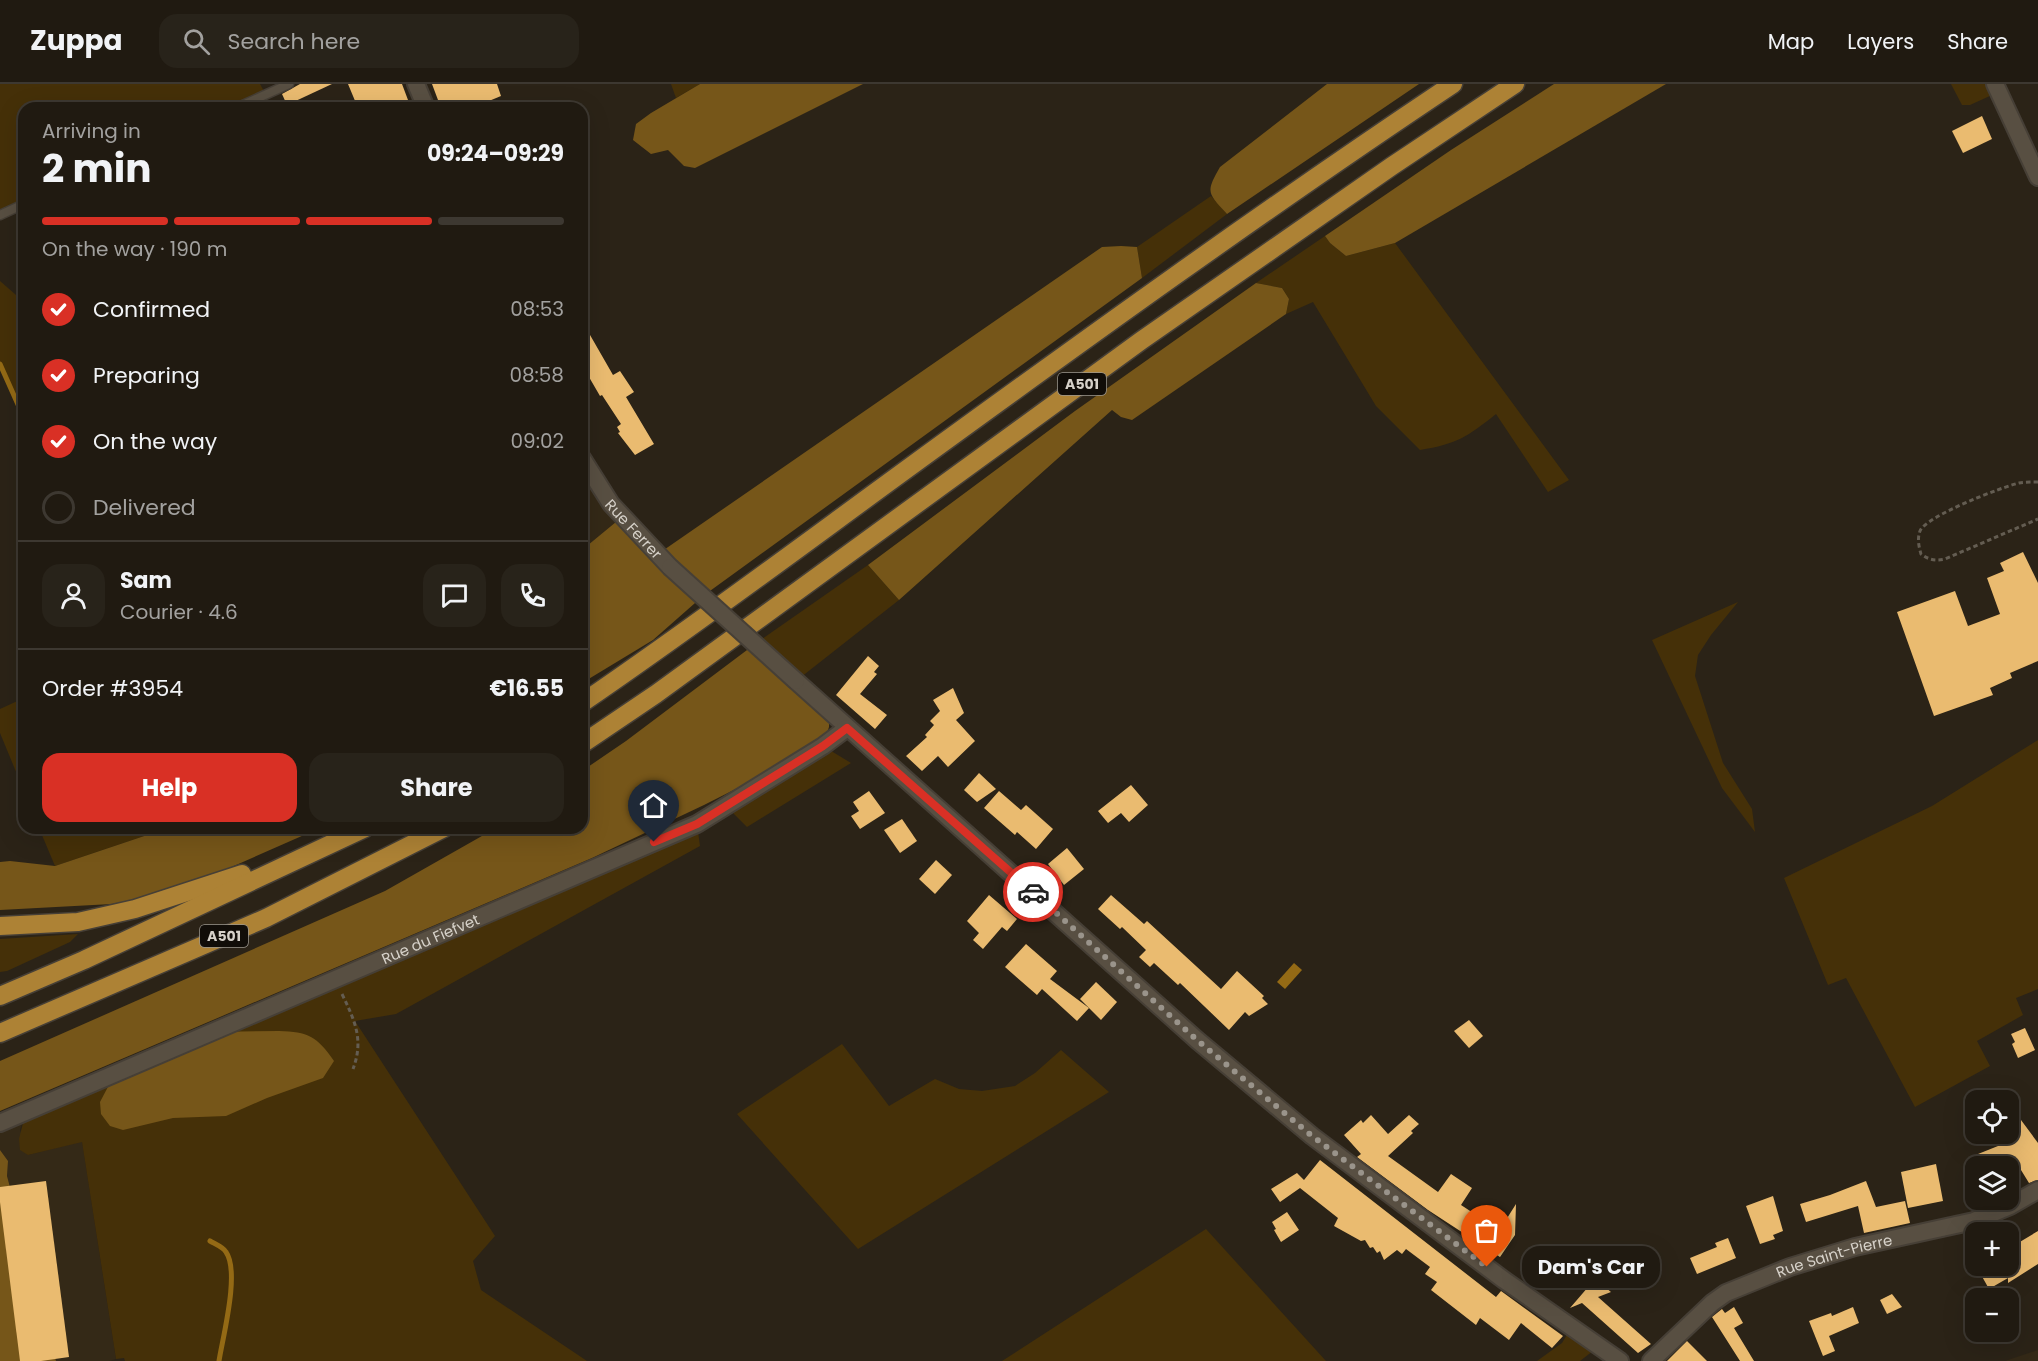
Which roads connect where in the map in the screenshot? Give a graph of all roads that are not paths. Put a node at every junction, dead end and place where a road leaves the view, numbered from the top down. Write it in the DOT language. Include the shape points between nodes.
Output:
graph roads {
  1 [pos="290,84"];
  2 [pos="416,84"];
  3 [pos="1454,84"];
  4 [pos="1515,84"];
  5 [pos="1995,84"];
  6 [pos="250,102"];
  7 [pos="424,102"];
  8 [pos="2038,177"];
  9 [pos="18,207"];
  10 [pos="0,215"];
  11 [pos="588,468"];
  12 [pos="588,699"];
  13 [pos="847,728"];
  14 [pos="588,740"];
  15 [pos="350,834"];
  16 [pos="352,834"];
  17 [pos="432,834"];
  18 [pos="0,926"];
  19 [pos="0,996"];
  20 [pos="0,1032"];
  21 [pos="0,1123"];
  22 [pos="2038,1190"];
  23 [pos="1620,1361"];
  24 [pos="1651,1361"];
  1 -- 6 [label="lane"];
  2 -- 7 [label="street"];
  3 -- 12 [label="highway, A501" via="1237,232"];
  4 -- 14 [label="highway, A501" via="1142,340"];
  5 -- 8 [label="street"];
  9 -- 10 [label="lane"];
  11 -- 13 [label="street, Rue Ferrer, bridge" via="611,504 670,567"];
  13 -- 21 [label="street, Rue du Fiefvet" via="697,824"];
  13 -- 23 [label="street, Rue Ferrer" via="1197,1040 1312,1136 1504,1280"];
  15 -- 18 [label="highway" via="206,888 135,909 78,922"];
  16 -- 19 [label="highway, A501"];
  17 -- 20 [label="highway, A501" via="266,918"];
  22 -- 24 [label="street, Rue Saint-Pierre" via="1974,1221 1855,1247 1726,1293"];
}
